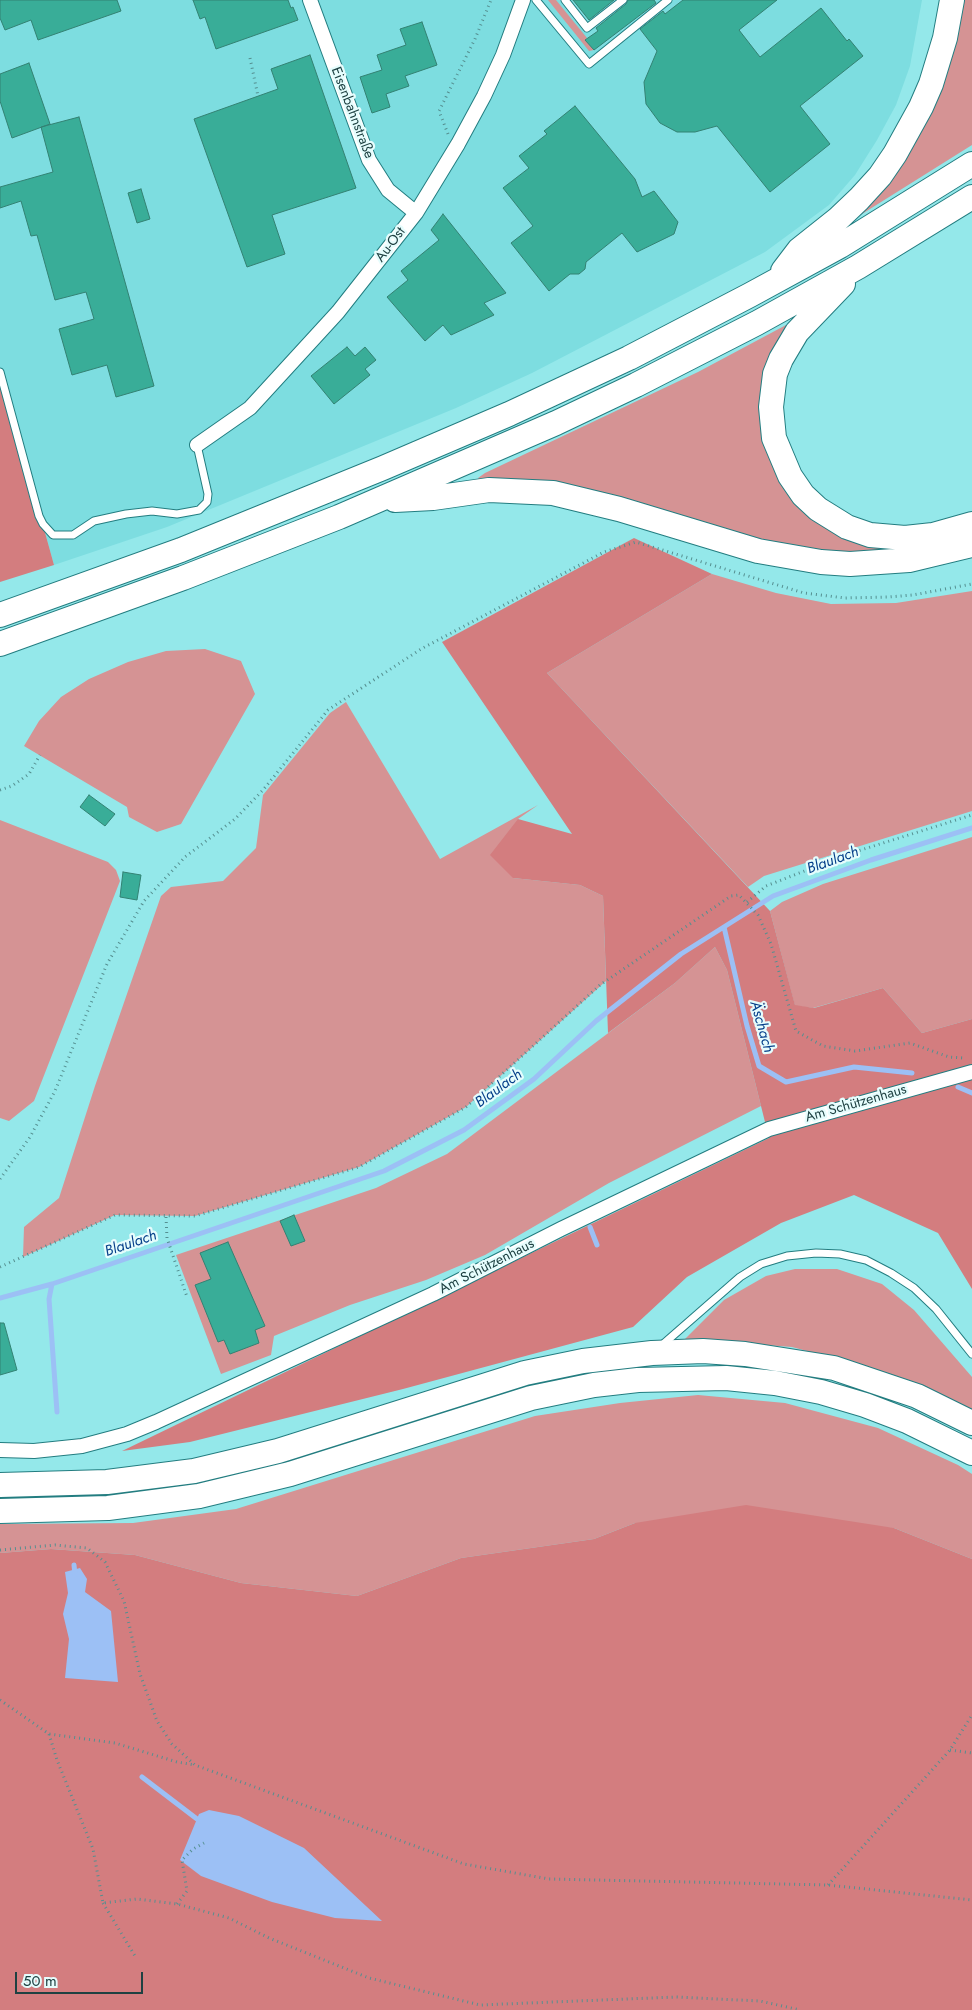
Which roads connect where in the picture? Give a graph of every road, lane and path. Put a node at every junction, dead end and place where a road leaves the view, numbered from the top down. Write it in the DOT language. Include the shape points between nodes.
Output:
graph roads {
  1 [pos="310,0"];
  2 [pos="491,0"];
  3 [pos="523,0"];
  4 [pos="536,0"];
  5 [pos="565,0"];
  6 [pos="623,0"];
  7 [pos="668,0"];
  8 [pos="952,0"];
  9 [pos="250,58"];
  10 [pos="258,96"];
  11 [pos="454,151"];
  12 [pos="972,164"];
  13 [pos="972,198"];
  14 [pos="416,212"];
  15 [pos="858,267"];
  16 [pos="774,282"];
  17 [pos="0,372"];
  18 [pos="197,445"];
  19 [pos="378,501"];
  20 [pos="972,524"];
  21 [pos="636,542"];
  22 [pos="972,545"];
  23 [pos="0,615"];
  24 [pos="0,644"];
  25 [pos="40,755"];
  26 [pos="0,790"];
  27 [pos="972,815"];
  28 [pos="747,902"];
  29 [pos="971,1065"];
  30 [pos="0,1179"];
  31 [pos="166,1218"];
  32 [pos="0,1267"];
  33 [pos="187,1298"];
  34 [pos="652,1352"];
  35 [pos="972,1354"];
  36 [pos="972,1423"];
  37 [pos="0,1450"];
  38 [pos="972,1453"];
  39 [pos="0,1485"];
  40 [pos="0,1511"];
  41 [pos="0,1550"];
  42 [pos="0,1700"];
  43 [pos="972,1715"];
  44 [pos="49,1734"];
  45 [pos="950,1750"];
  46 [pos="972,1754"];
  47 [pos="195,1765"];
  48 [pos="204,1843"];
  49 [pos="828,1885"];
  50 [pos="972,1900"];
  51 [pos="103,1902"];
  52 [pos="177,1904"];
  53 [pos="134,1956"];
  54 [pos="800,2010"];
  1 -- 14 [label="street, Eisenbahnstraße" via="369,160 388,190"];
  2 -- 11 [label="path" via="439,111"];
  3 -- 11 [label="street, Au-Ost" via="503,55"];
  4 -- 7 [label="lane" via="589,64"];
  5 -- 6 [label="lane" via="587,28"];
  8 -- 16 [label="highway" via="931,84 895,154 859,199 799,250"];
  9 -- 10 [label="path"];
  11 -- 14 [label="street, Au-Ost"];
  12 -- 16 [label="highway" via="840,246"];
  13 -- 15 [label="highway"];
  14 -- 18 [label="street, Au-Ost" via="338,312 250,408"];
  15 -- 19 [label="highway" via="636,386"];
  15 -- 20 [label="highway" via="806,321 781,359 775,374 771,407 774,438 780,456 803,495 846,527 870,535 906,538 933,535"];
  16 -- 23 [label="highway" via="629,358 468,432 181,550"];
  17 -- 18 [label="lane" via="39,516 53,535 73,535 94,521 126,514 152,511 177,514 199,510 207,502 208,494"];
  19 -- 22 [label="highway" via="489,490 553,494 619,509 758,551 821,562 850,564 909,560"];
  19 -- 24 [label="highway" via="183,578"];
  21 -- 30 [label="path" via="604,552 421,649 328,710 235,819 185,857 144,901 107,964 56,1091 30,1138"];
  25 -- 26 [label="path" via="29,774"];
  27 -- 28 [label="path" via="848,854 766,886"];
  28 -- 29 [label="path" via="758,915 771,944 796,1031 823,1046 855,1051 910,1043"];
  28 -- 31 [label="path" via="739,895 731,896 600,985 466,1107 359,1167 195,1216"];
  29 -- 37 [label="street, Am Schützenhaus" via="769,1129 433,1294 156,1422 82,1446 34,1451"];
  31 -- 32 [label="path" via="115,1215"];
  31 -- 33 [label="path" via="167,1238"];
  34 -- 35 [label="lane" via="740,1277 762,1264 787,1256 816,1253 866,1260 891,1273 914,1288 936,1309"];
  34 -- 36 [label="highway" via="746,1354 834,1368 917,1396"];
  34 -- 39 [label="highway" via="526,1373 278,1451 194,1471 107,1482"];
  38 -- 40 [label="highway" via="866,1404 821,1392 726,1378 638,1380 531,1398 290,1474 199,1496 108,1508"];
  41 -- 47 [label="path" via="55,1545 87,1548 105,1562 124,1601 140,1674 157,1721 172,1744"];
  42 -- 44 [label="path"];
  43 -- 45 [label="path"];
  44 -- 47 [label="path" via="115,1743"];
  44 -- 51 [label="path" via="93,1848"];
  45 -- 46 [label="path"];
  45 -- 49 [label="path"];
  47 -- 49 [label="path" via="464,1864 550,1879"];
  48 -- 52 [label="path" via="192,1848 182,1860 188,1891"];
  49 -- 50 [label="path"];
  51 -- 52 [label="path" via="137,1899"];
  51 -- 53 [label="path"];
  52 -- 54 [label="path" via="229,1918 269,1938 369,1978 480,2004 676,1997 760,2001"];
}
